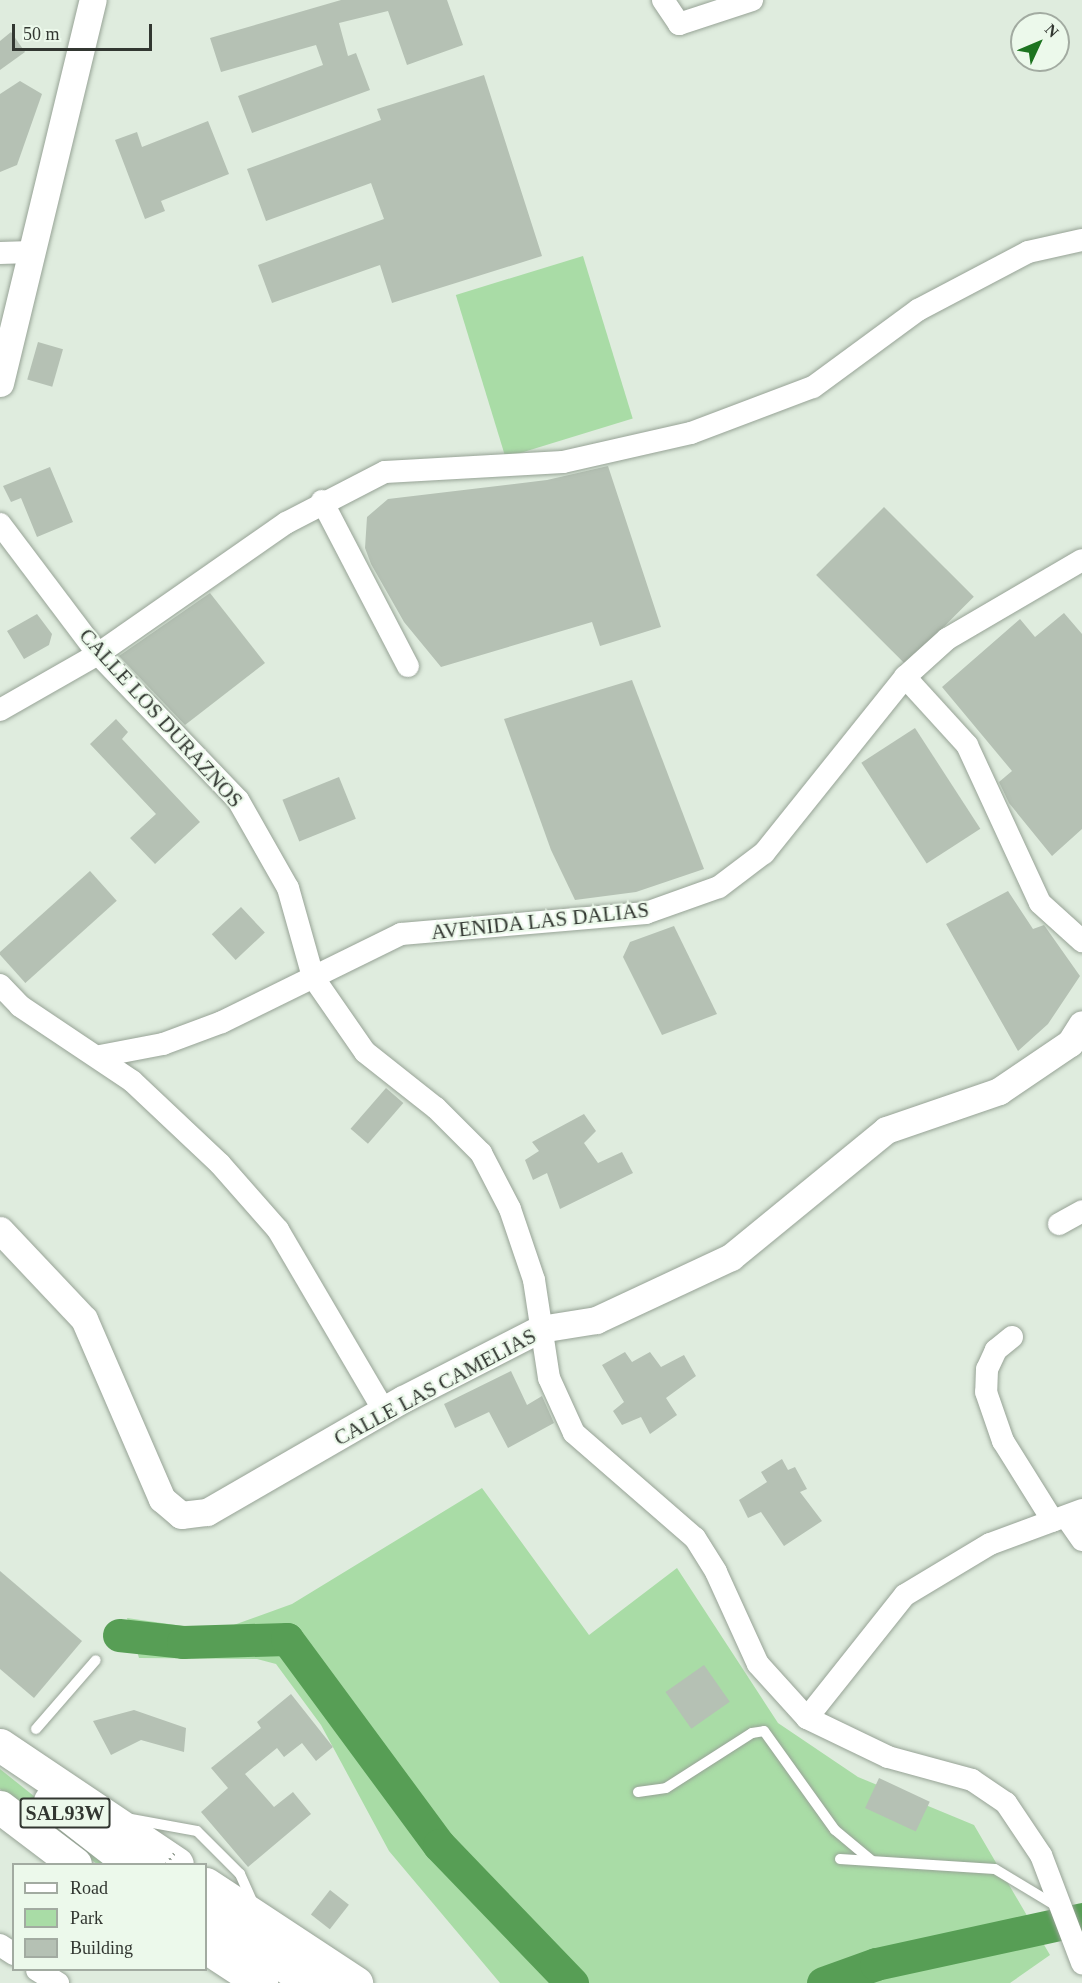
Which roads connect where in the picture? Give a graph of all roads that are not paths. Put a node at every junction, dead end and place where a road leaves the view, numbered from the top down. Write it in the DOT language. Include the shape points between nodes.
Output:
graph roads {
  1 [pos="93,0"];
  2 [pos="663,0"];
  3 [pos="752,0"];
  4 [pos="1082,240"];
  5 [pos="31,252"];
  6 [pos="0,253"];
  7 [pos="0,383"];
  8 [pos="322,501"];
  9 [pos="0,524"];
  10 [pos="1082,560"];
  11 [pos="98,654"];
  12 [pos="408,666"];
  13 [pos="905,677"];
  14 [pos="0,710"];
  15 [pos="1082,941"];
  16 [pos="313,977"];
  17 [pos="0,985"];
  18 [pos="1082,1024"];
  19 [pos="139,1049"];
  20 [pos="100,1056"];
  21 [pos="132,1081"];
  22 [pos="1082,1211"];
  23 [pos="1059,1224"];
  24 [pos="0,1230"];
  25 [pos="540,1329"];
  26 [pos="1012,1337"];
  27 [pos="384,1411"];
  28 [pos="1067,1516"];
  29 [pos="1082,1540"];
  30 [pos="96,1660"];
  31 [pos="807,1718"];
  32 [pos="36,1730"];
  33 [pos="0,1745"];
  34 [pos="0,1760"];
  35 [pos="638,1792"];
  36 [pos="0,1807"];
  37 [pos="101,1811"];
  38 [pos="176,1858"];
  39 [pos="840,1858"];
  40 [pos="871,1860"];
  41 [pos="73,1863"];
  42 [pos="130,1863"];
  43 [pos="207,1885"];
  44 [pos="1058,1907"];
  45 [pos="207,1915"];
  46 [pos="253,1930"];
  47 [pos="207,1948"];
  48 [pos="1082,1963"];
  49 [pos="39,1971"];
  50 [pos="206,1971"];
  51 [pos="58,1983"];
  52 [pos="224,1983"];
  53 [pos="261,1983"];
  54 [pos="311,1983"];
  55 [pos="356,1983"];
  1 -- 5 [label="street"];
  2 -- 3 [label="street" via="679,24"];
  4 -- 8 [label="street" via="1028,252 918,310 813,387 691,433 563,462 385,472"];
  5 -- 6 [label="street"];
  5 -- 7 [label="street"];
  8 -- 11 [label="street"];
  8 -- 12 [label="street"];
  9 -- 11 [label="street, CALLE LOS DURAZNOS"];
  10 -- 13 [label="street, AVENIDA LAS DALIAS" via="947,639"];
  11 -- 14 [label="street"];
  11 -- 16 [label="street, CALLE LOS DURAZNOS" via="238,800 288,888"];
  13 -- 15 [label="street" via="967,745 1040,903"];
  13 -- 16 [label="street, AVENIDA LAS DALIAS" via="764,853 720,887 646,914 401,934"];
  16 -- 19 [label="street, AVENIDA LAS DALIAS" via="222,1022"];
  16 -- 25 [label="street, CALLE LOS DURAZNOS" via="365,1052 436,1108 481,1153 510,1209 534,1280"];
  17 -- 20 [label="street" via="20,1006"];
  18 -- 25 [label="street, CALLE LAS CAMELIAS" via="1070,1043 999,1091 886,1130 731,1257 596,1320"];
  19 -- 20 [label="street, AVENIDA LAS DALIAS"];
  19 -- 21 [label="street"];
  20 -- 21 [label="street"];
  21 -- 27 [label="street" via="278,1230"];
  22 -- 23 [label="street"];
  24 -- 27 [label="street, CALLE LAS CAMELIAS" via="84,1319 162,1499 181,1515 207,1512"];
  25 -- 27 [label="street, CALLE LAS CAMELIAS"];
  25 -- 31 [label="street, CALLE LOS DURAZNOS" via="549,1378 574,1433 694,1538 716,1572 758,1664"];
  26 -- 28 [label="street" via="991,1360 986,1392 1003,1441"];
  28 -- 29 [label="street"];
  28 -- 31 [label="street" via="990,1544 905,1595"];
  30 -- 32 [label="lane"];
  31 -- 44 [label="street, CALLE LOS DURAZNOS" via="888,1757 972,1780 1006,1803 1027,1827"];
  33 -- 37 [label="highway"];
  34 -- 42 [label="highway, SAL93W"];
  35 -- 40 [label="lane" via="666,1788 752,1733 764,1731 835,1830"];
  36 -- 41 [label="highway, SAL93W"];
  37 -- 38 [label="highway"];
  37 -- 46 [label="lane" via="197,1831 240,1875"];
  39 -- 40 [label="lane"];
  40 -- 44 [label="lane" via="995,1869"];
  43 -- 46 [label="highway"];
  44 -- 48 [label="street, CALLE LOS DURAZNOS"];
  45 -- 46 [label="highway"];
  46 -- 54 [label="highway"];
  46 -- 55 [label="highway"];
  47 -- 53 [label="highway"];
  49 -- 51 [label="street"];
  50 -- 52 [label="highway"];
}
